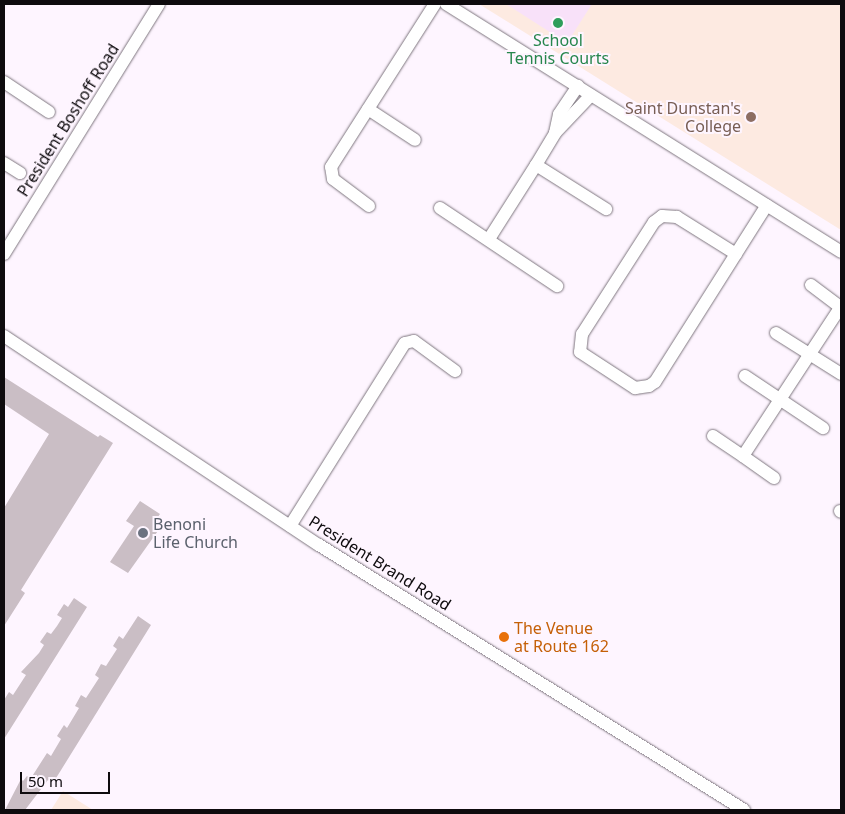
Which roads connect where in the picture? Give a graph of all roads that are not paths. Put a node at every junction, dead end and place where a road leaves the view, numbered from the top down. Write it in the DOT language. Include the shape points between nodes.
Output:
graph roads {
  1 [pos="159,4"];
  2 [pos="435,4"];
  3 [pos="446,4"];
  4 [pos="4,82"];
  5 [pos="578,86"];
  6 [pos="591,95"];
  7 [pos="368,109"];
  8 [pos="49,112"];
  9 [pos="555,133"];
  10 [pos="416,140"];
  11 [pos="4,163"];
  12 [pos="536,165"];
  13 [pos="20,173"];
  14 [pos="369,206"];
  15 [pos="767,206"];
  16 [pos="440,208"];
  17 [pos="606,210"];
  18 [pos="489,239"];
  19 [pos="841,252"];
  20 [pos="4,254"];
  21 [pos="736,254"];
  22 [pos="557,286"];
  23 [pos="811,286"];
  24 [pos="841,307"];
  25 [pos="776,334"];
  26 [pos="4,336"];
  27 [pos="810,354"];
  28 [pos="455,370"];
  29 [pos="841,374"];
  30 [pos="746,376"];
  31 [pos="780,399"];
  32 [pos="823,428"];
  33 [pos="713,436"];
  34 [pos="744,456"];
  35 [pos="774,478"];
  36 [pos="290,526"];
  37 [pos="744,810"];
  1 -- 20 [label="street, President Boshoff Road"];
  2 -- 7 [label="street"];
  3 -- 5 [label="street"];
  4 -- 8 [label="street"];
  5 -- 6 [label="street"];
  5 -- 9 [label="street" via="559,114"];
  6 -- 9 [label="street"];
  6 -- 15 [label="street"];
  7 -- 10 [label="street"];
  7 -- 14 [label="street" via="330,173 333,179"];
  9 -- 12 [label="street"];
  11 -- 13 [label="street"];
  12 -- 17 [label="street"];
  12 -- 18 [label="street"];
  15 -- 19 [label="street"];
  15 -- 21 [label="street"];
  16 -- 18 [label="street"];
  18 -- 22 [label="street"];
  21 -- 21 [label="street" via="650,386 635,388 580,352 582,334 654,222 662,216 677,217"];
  23 -- 24 [label="street"];
  24 -- 27 [label="street"];
  25 -- 27 [label="street"];
  26 -- 36 [label="street, President Brand Road"];
  27 -- 29 [label="street"];
  27 -- 31 [label="street"];
  28 -- 36 [label="street" via="414,341 405,343"];
  30 -- 31 [label="street"];
  31 -- 32 [label="street"];
  31 -- 34 [label="street"];
  33 -- 34 [label="street"];
  34 -- 35 [label="street"];
  36 -- 37 [label="street, President Brand Road"];
}
